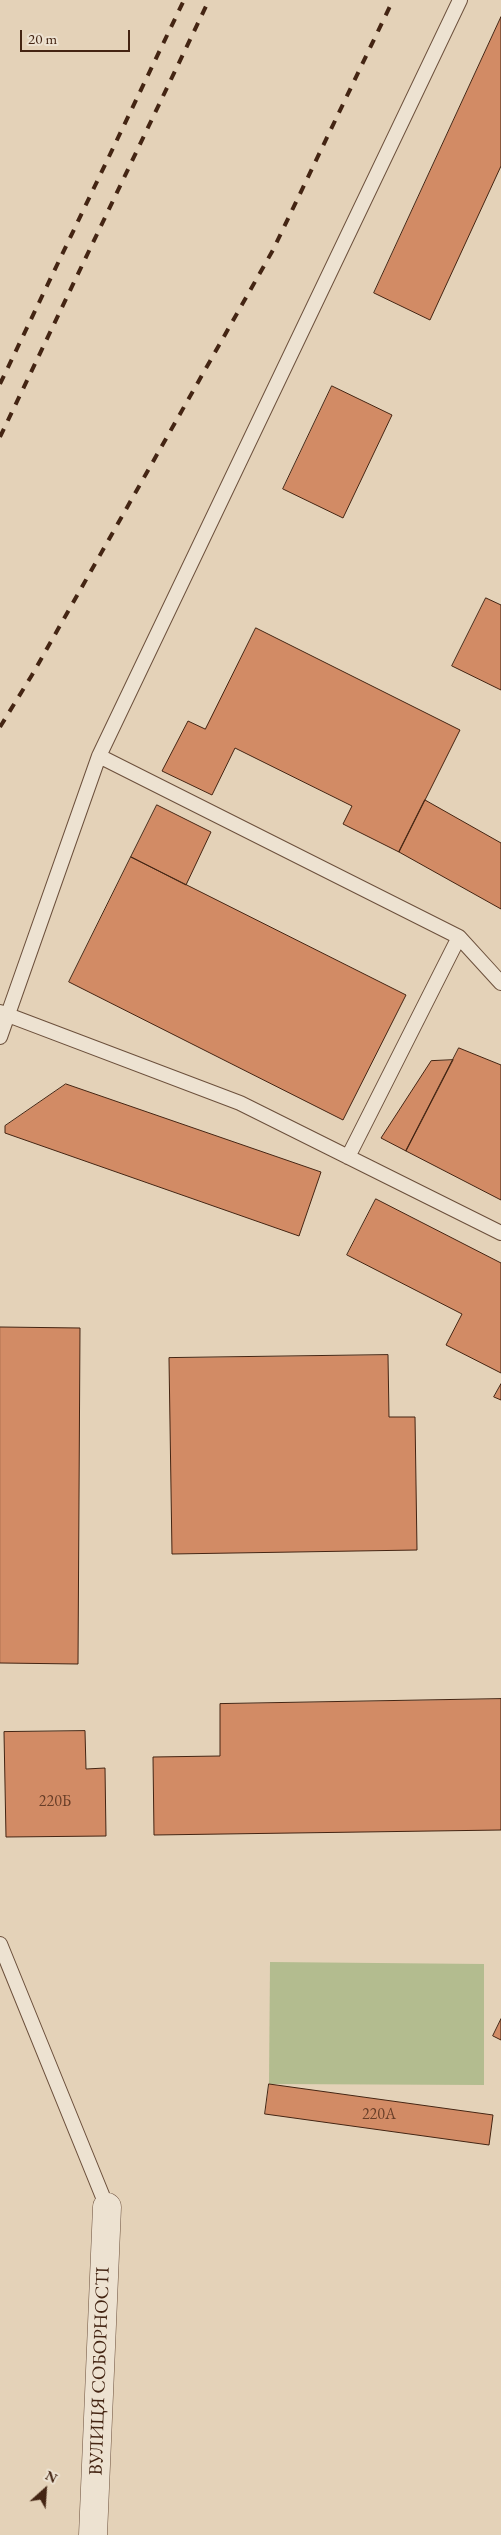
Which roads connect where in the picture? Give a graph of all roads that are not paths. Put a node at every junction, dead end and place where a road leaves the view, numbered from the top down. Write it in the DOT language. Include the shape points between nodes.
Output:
graph roads {
  1 [pos="460,0"];
  2 [pos="99,756"];
  3 [pos="459,937"];
  4 [pos="501,983"];
  5 [pos="4,1014"];
  6 [pos="0,1037"];
  7 [pos="348,1157"];
  8 [pos="501,1233"];
  9 [pos="0,1944"];
  10 [pos="107,2207"];
  11 [pos="93,2535"];
  1 -- 2 [label="lane"];
  2 -- 3 [label="lane"];
  2 -- 5 [label="lane"];
  3 -- 4 [label="lane"];
  3 -- 7 [label="lane"];
  5 -- 6 [label="lane"];
  5 -- 7 [label="lane" via="240,1103"];
  7 -- 8 [label="lane"];
  9 -- 10 [label="lane"];
  10 -- 11 [label="street, ВУЛИЦЯ СОБОРНОСТІ"];
}
